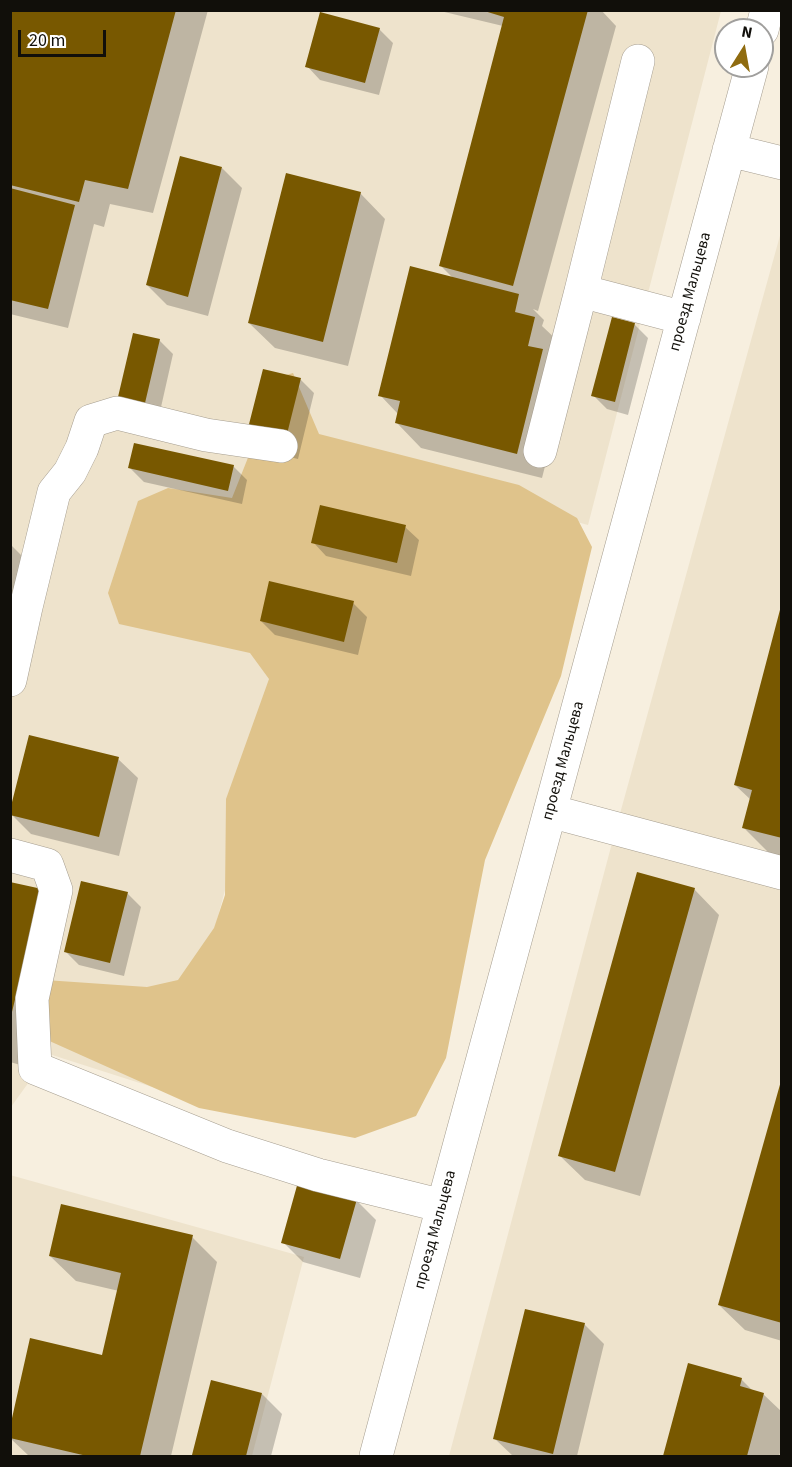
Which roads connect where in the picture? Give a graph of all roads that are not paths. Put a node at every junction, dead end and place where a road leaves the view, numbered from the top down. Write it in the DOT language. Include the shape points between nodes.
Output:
graph roads {
  1 [pos="638,61"];
  2 [pos="749,78"];
  3 [pos="729,150"];
  4 [pos="782,163"];
  5 [pos="581,291"];
  6 [pos="684,318"];
  7 [pos="281,446"];
  8 [pos="540,451"];
  9 [pos="10,680"];
  10 [pos="550,811"];
  11 [pos="10,855"];
  12 [pos="782,873"];
  13 [pos="442,1206"];
  14 [pos="376,1456"];
  1 -- 5 [label="street"];
  2 -- 3 [label="street, проезд Мальцева"];
  3 -- 4 [label="street"];
  3 -- 6 [label="street, проезд Мальцева"];
  5 -- 6 [label="street"];
  5 -- 8 [label="street"];
  6 -- 10 [label="street, проезд Мальцева"];
  7 -- 9 [label="street" via="206,435 117,413 91,421 70,472 54,492"];
  10 -- 12 [label="street"];
  10 -- 13 [label="street, проезд Мальцева"];
  11 -- 13 [label="street" via="48,865 56,890 32,999 35,1068 227,1146 318,1175"];
  13 -- 14 [label="street, проезд Мальцева"];
}
